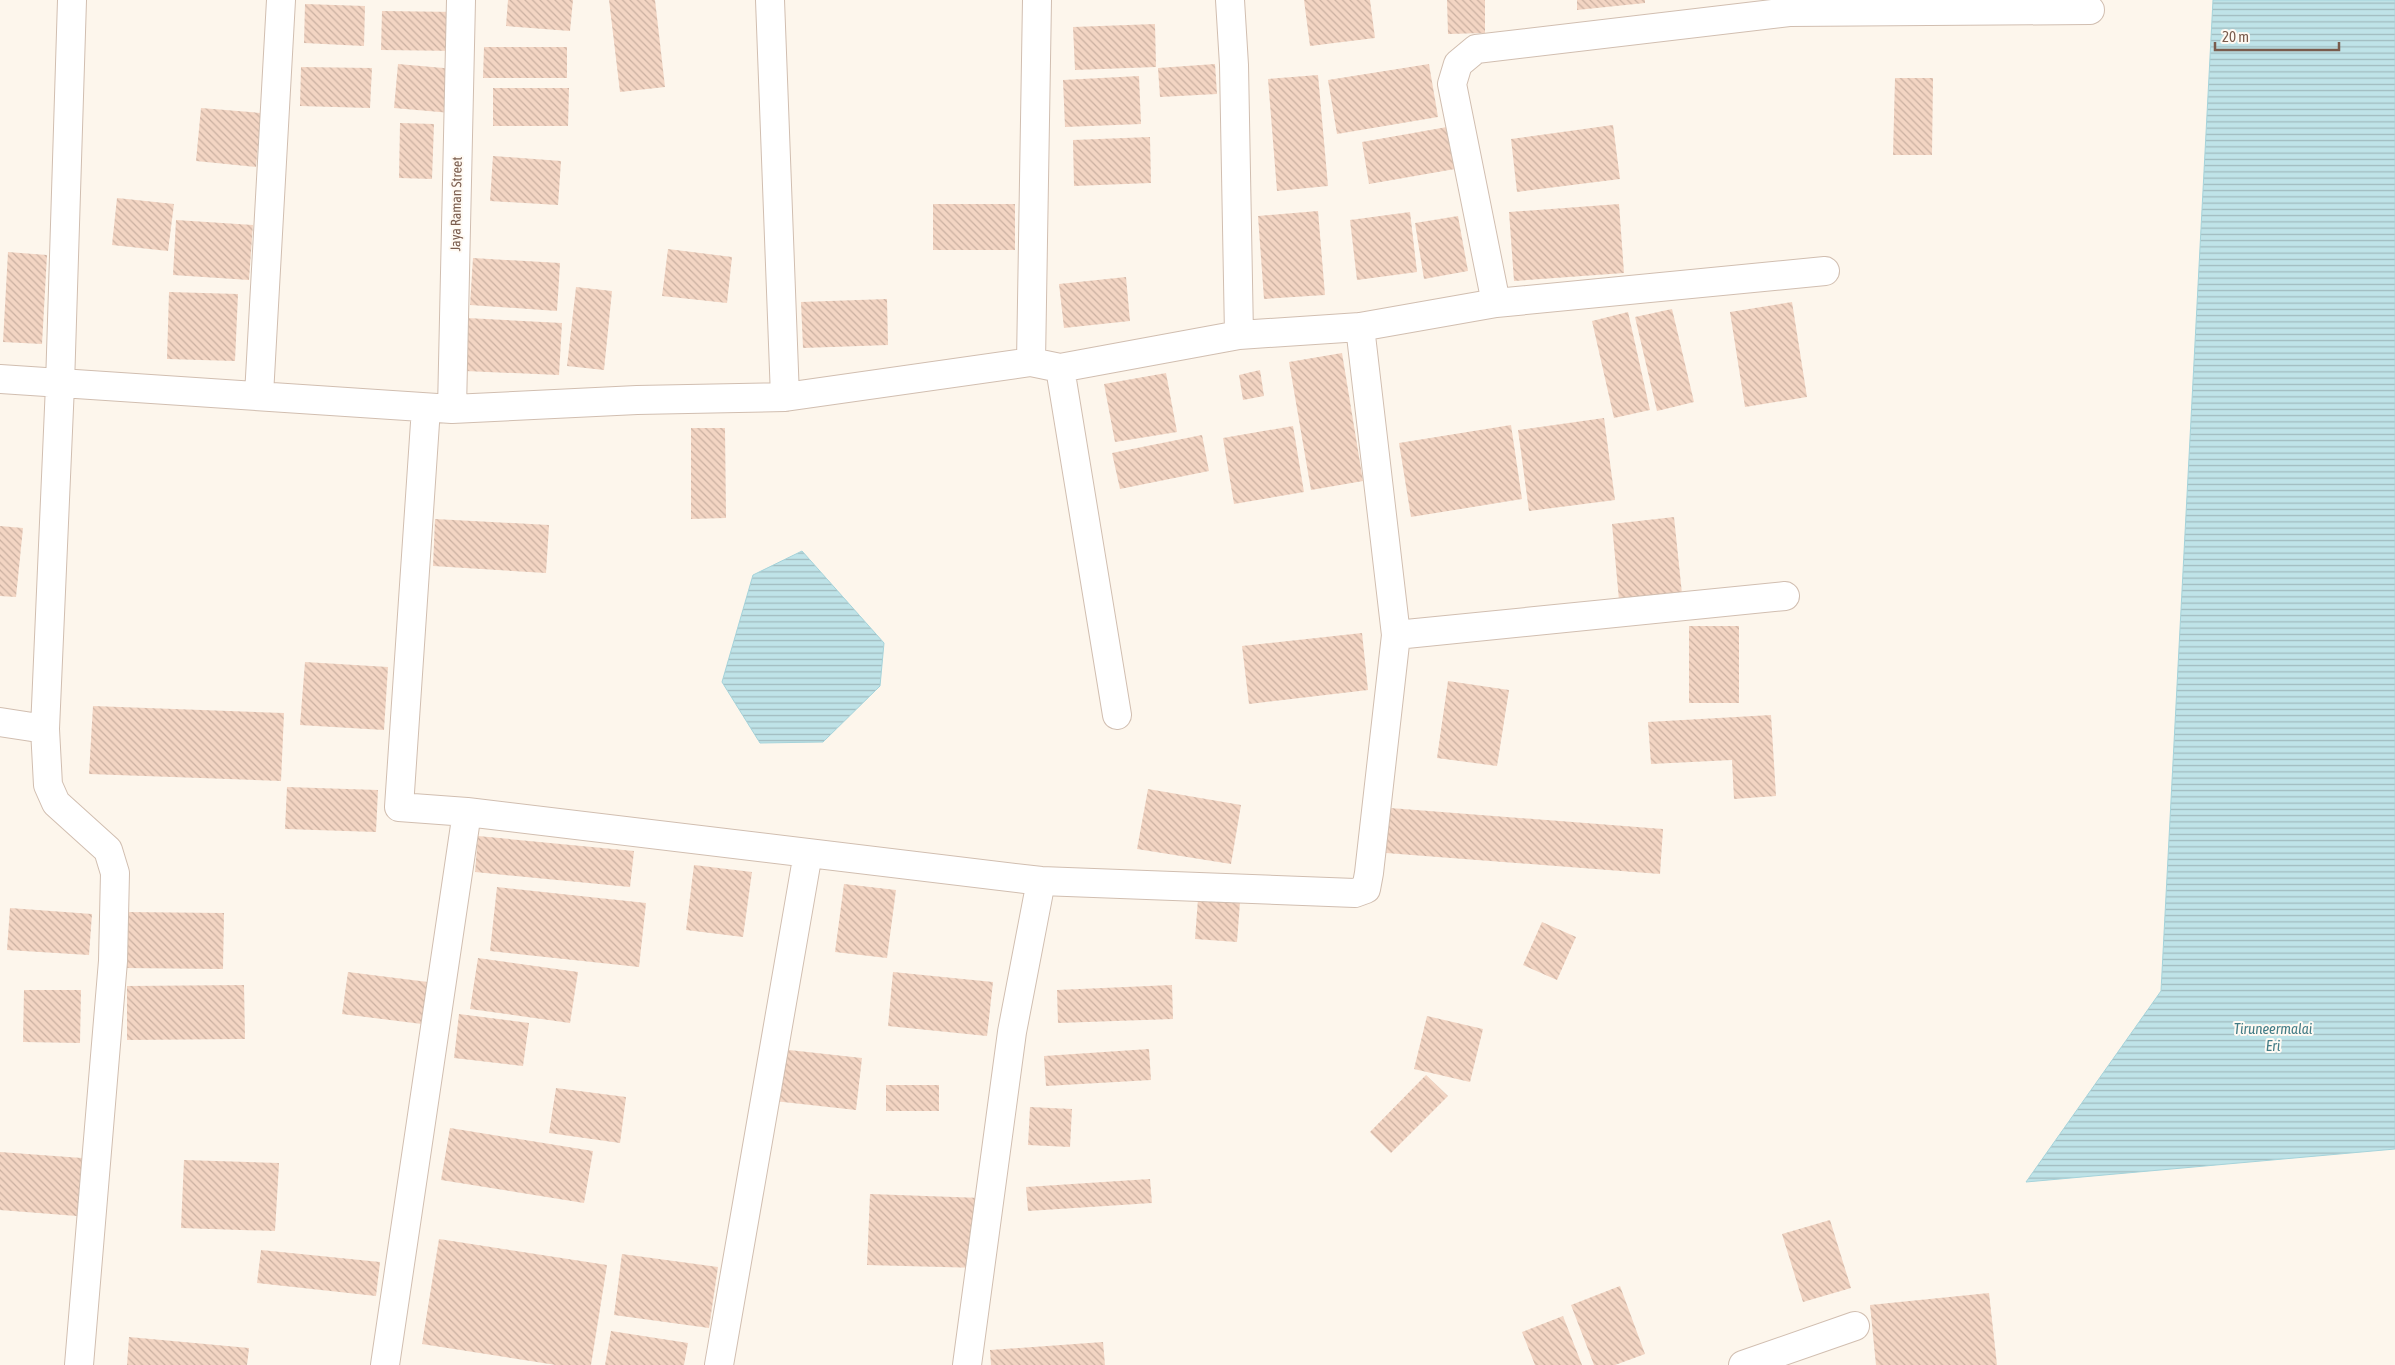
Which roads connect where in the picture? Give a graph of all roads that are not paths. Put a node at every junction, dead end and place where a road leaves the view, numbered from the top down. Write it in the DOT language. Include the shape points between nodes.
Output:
graph roads {
  1 [pos="72,0"];
  2 [pos="281,0"];
  3 [pos="461,0"];
  4 [pos="770,0"];
  5 [pos="1037,0"];
  6 [pos="1230,0"];
  7 [pos="1789,6"];
  8 [pos="2090,10"];
  9 [pos="1825,271"];
  10 [pos="1496,303"];
  11 [pos="1360,327"];
  12 [pos="1239,335"];
  13 [pos="1030,362"];
  14 [pos="1060,368"];
  15 [pos="0,379"];
  16 [pos="60,385"];
  17 [pos="259,395"];
  18 [pos="785,397"];
  19 [pos="439,408"];
  20 [pos="1785,596"];
  21 [pos="1396,635"];
  22 [pos="1116,715"];
  23 [pos="0,722"];
  24 [pos="45,729"];
  25 [pos="467,812"];
  26 [pos="808,853"];
  27 [pos="1041,881"];
  28 [pos="1855,1326"];
  29 [pos="79,1365"];
  30 [pos="385,1365"];
  31 [pos="719,1365"];
  32 [pos="967,1365"];
  33 [pos="1743,1365"];
  1 -- 16 [label="street"];
  2 -- 17 [label="street"];
  3 -- 19 [label="street, Jaya Raman Street"];
  4 -- 18 [label="street"];
  5 -- 13 [label="street"];
  6 -- 12 [label="street"];
  7 -- 8 [label="street"];
  7 -- 10 [label="street" via="1476,49 1458,64 1452,84"];
  9 -- 10 [label="street"];
  10 -- 11 [label="street"];
  11 -- 12 [label="street"];
  11 -- 21 [label="street"];
  12 -- 14 [label="street"];
  13 -- 14 [label="street"];
  13 -- 18 [label="street"];
  14 -- 22 [label="street"];
  15 -- 16 [label="street"];
  16 -- 17 [label="street"];
  16 -- 24 [label="street"];
  17 -- 19 [label="street"];
  18 -- 19 [label="street"];
  19 -- 25 [label="street, Jaya Raman Street" via="399,807"];
  20 -- 21 [label="street"];
  21 -- 27 [label="street" via="1366,889 1355,893"];
  23 -- 24 [label="street"];
  24 -- 29 [label="street" via="48,785 56,803 108,850 115,873 113,961"];
  25 -- 26 [label="street"];
  25 -- 30 [label="street"];
  26 -- 27 [label="street"];
  26 -- 31 [label="street"];
  27 -- 32 [label="street" via="1012,1032"];
  28 -- 33 [label="street"];
}
